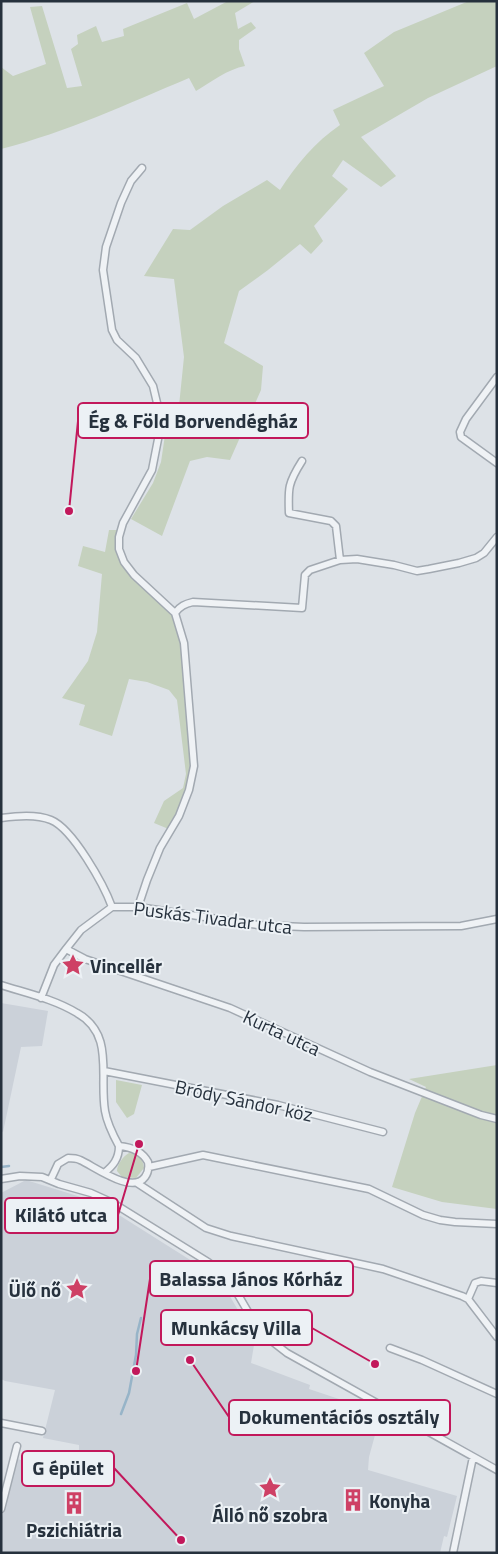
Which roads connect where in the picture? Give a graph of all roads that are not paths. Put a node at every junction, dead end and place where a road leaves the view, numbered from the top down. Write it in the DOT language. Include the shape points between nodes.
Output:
graph roads {
  1 [pos="142,168"];
  2 [pos="497,377"];
  3 [pos="302,461"];
  4 [pos="497,463"];
  5 [pos="497,537"];
  6 [pos="340,560"];
  7 [pos="175,613"];
  8 [pos="1,818"];
  9 [pos="138,907"];
  10 [pos="112,908"];
  11 [pos="497,919"];
  12 [pos="66,949"];
  13 [pos="1,985"];
  14 [pos="41,998"];
  15 [pos="104,1071"];
  16 [pos="497,1119"];
  17 [pos="383,1132"];
  18 [pos="119,1146"];
  19 [pos="149,1167"];
  20 [pos="104,1173"];
  21 [pos="1,1179"];
  22 [pos="50,1179"];
  23 [pos="137,1183"];
  24 [pos="497,1224"];
  25 [pos="497,1283"];
  26 [pos="465,1298"];
  27 [pos="497,1337"];
  28 [pos="390,1348"];
  29 [pos="497,1394"];
  30 [pos="1,1423"];
  31 [pos="42,1430"];
  32 [pos="17,1446"];
  33 [pos="473,1457"];
  34 [pos="497,1470"];
  35 [pos="1,1509"];
  36 [pos="453,1553"];
  1 -- 7 [label="street" via="131,181 121,203 106,247 103,270 112,330 117,340 136,358 153,386 160,430 152,470 123,523 119,549 134,575"];
  2 -- 4 [label="street" via="460,432 461,437"];
  3 -- 6 [label="street" via="288,488 289,513 331,521 336,526"];
  5 -- 6 [label="street" via="476,558 417,571 365,560"];
  6 -- 7 [label="street" via="310,570 305,575 302,608 193,602 179,607"];
  7 -- 9 [label="street" via="184,643 194,766 179,816 160,848"];
  8 -- 10 [label="street" via="34,816 57,823 102,883"];
  9 -- 10 [label="street, Puskás Tivadar utca"];
  9 -- 11 [label="street, Puskás Tivadar utca" via="258,925 304,927 461,926"];
  10 -- 12 [label="street, Puskás Tivadar utca" via="81,930"];
  12 -- 14 [label="street, Puskás Tivadar utca" via="54,966"];
  12 -- 16 [label="street, Kurta utca" via="84,959 230,1008 370,1072"];
  13 -- 14 [label="street"];
  14 -- 15 [label="street" via="88,1020 103,1048"];
  15 -- 17 [label="street, Bródy Sándor köz" via="278,1105"];
  15 -- 18 [label="street" via="105,1111"];
  18 -- 19 [label="street" via="138,1151"];
  18 -- 20 [label="street" via="116,1160"];
  19 -- 23 [label="street" via="144,1180"];
  19 -- 24 [label="street" via="202,1155 369,1189 440,1220"];
  20 -- 22 [label="street" via="80,1160 68,1158 58,1164"];
  20 -- 23 [label="street" via="124,1182"];
  21 -- 22 [label="street" via="20,1176"];
  22 -- 33 [label="street" via="113,1203 208,1262 230,1281 254,1322 287,1353"];
  23 -- 26 [label="street" via="206,1228 383,1269"];
  25 -- 26 [label="street" via="475,1283"];
  26 -- 27 [label="street"];
  28 -- 29 [label="street"];
  30 -- 31 [label="street"];
  32 -- 35 [label="street"];
  33 -- 34 [label="street"];
  33 -- 36 [label="street"];
}
